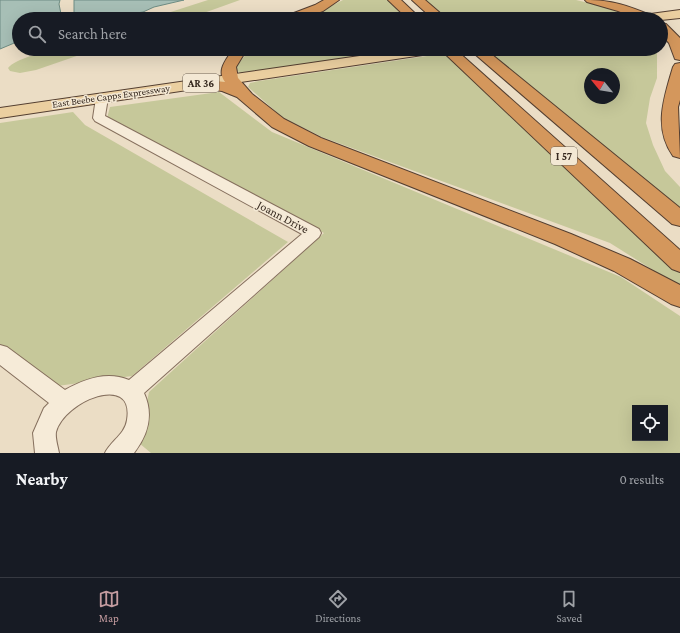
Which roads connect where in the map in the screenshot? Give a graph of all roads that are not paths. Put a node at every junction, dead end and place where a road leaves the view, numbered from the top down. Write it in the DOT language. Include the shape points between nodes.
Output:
graph roads {
  1 [pos="333,0"];
  2 [pos="394,0"];
  3 [pos="418,0"];
  4 [pos="591,0"];
  5 [pos="308,12"];
  6 [pos="407,12"];
  7 [pos="433,12"];
  8 [pos="631,12"];
  9 [pos="680,14"];
  10 [pos="668,16"];
  11 [pos="668,34"];
  12 [pos="238,56"];
  13 [pos="389,56"];
  14 [pos="455,56"];
  15 [pos="484,56"];
  16 [pos="680,56"];
  17 [pos="680,67"];
  18 [pos="233,80"];
  19 [pos="197,84"];
  20 [pos="102,98"];
  21 [pos="0,113"];
  22 [pos="680,152"];
  23 [pos="680,219"];
  24 [pos="680,264"];
  25 [pos="680,297"];
  26 [pos="0,352"];
  27 [pos="130,392"];
  28 [pos="65,402"];
  29 [pos="124,451"];
  30 [pos="47,453"];
  1 -- 5 [label="highway"];
  2 -- 6 [label="highway"];
  3 -- 7 [label="highway"];
  4 -- 8 [label="highway"];
  9 -- 10 [label="main road"];
  11 -- 16 [label="highway" via="676,42"];
  12 -- 18 [label="highway"];
  13 -- 18 [label="main road, AR 36"];
  14 -- 24 [label="highway, I 57"];
  15 -- 23 [label="highway, I 57"];
  17 -- 22 [label="highway" via="670,107 672,133"];
  18 -- 19 [label="highway" via="225,87"];
  18 -- 19 [label="highway" via="223,73"];
  18 -- 25 [label="highway" via="278,123 315,142 563,239 622,265"];
  19 -- 20 [label="main road, East Beebe Capps Expressway / AR 36"];
  20 -- 21 [label="main road, East Beebe Capps Expressway / AR 36"];
  20 -- 27 [label="street, Joann Drive" via="99,118 313,233"];
  26 -- 28 [label="street"];
  27 -- 28 [label="street" via="116,385 103,384 82,390"];
  27 -- 29 [label="street" via="139,408 139,420"];
  28 -- 30 [label="street" via="51,417 45,432 44,446"];
}
